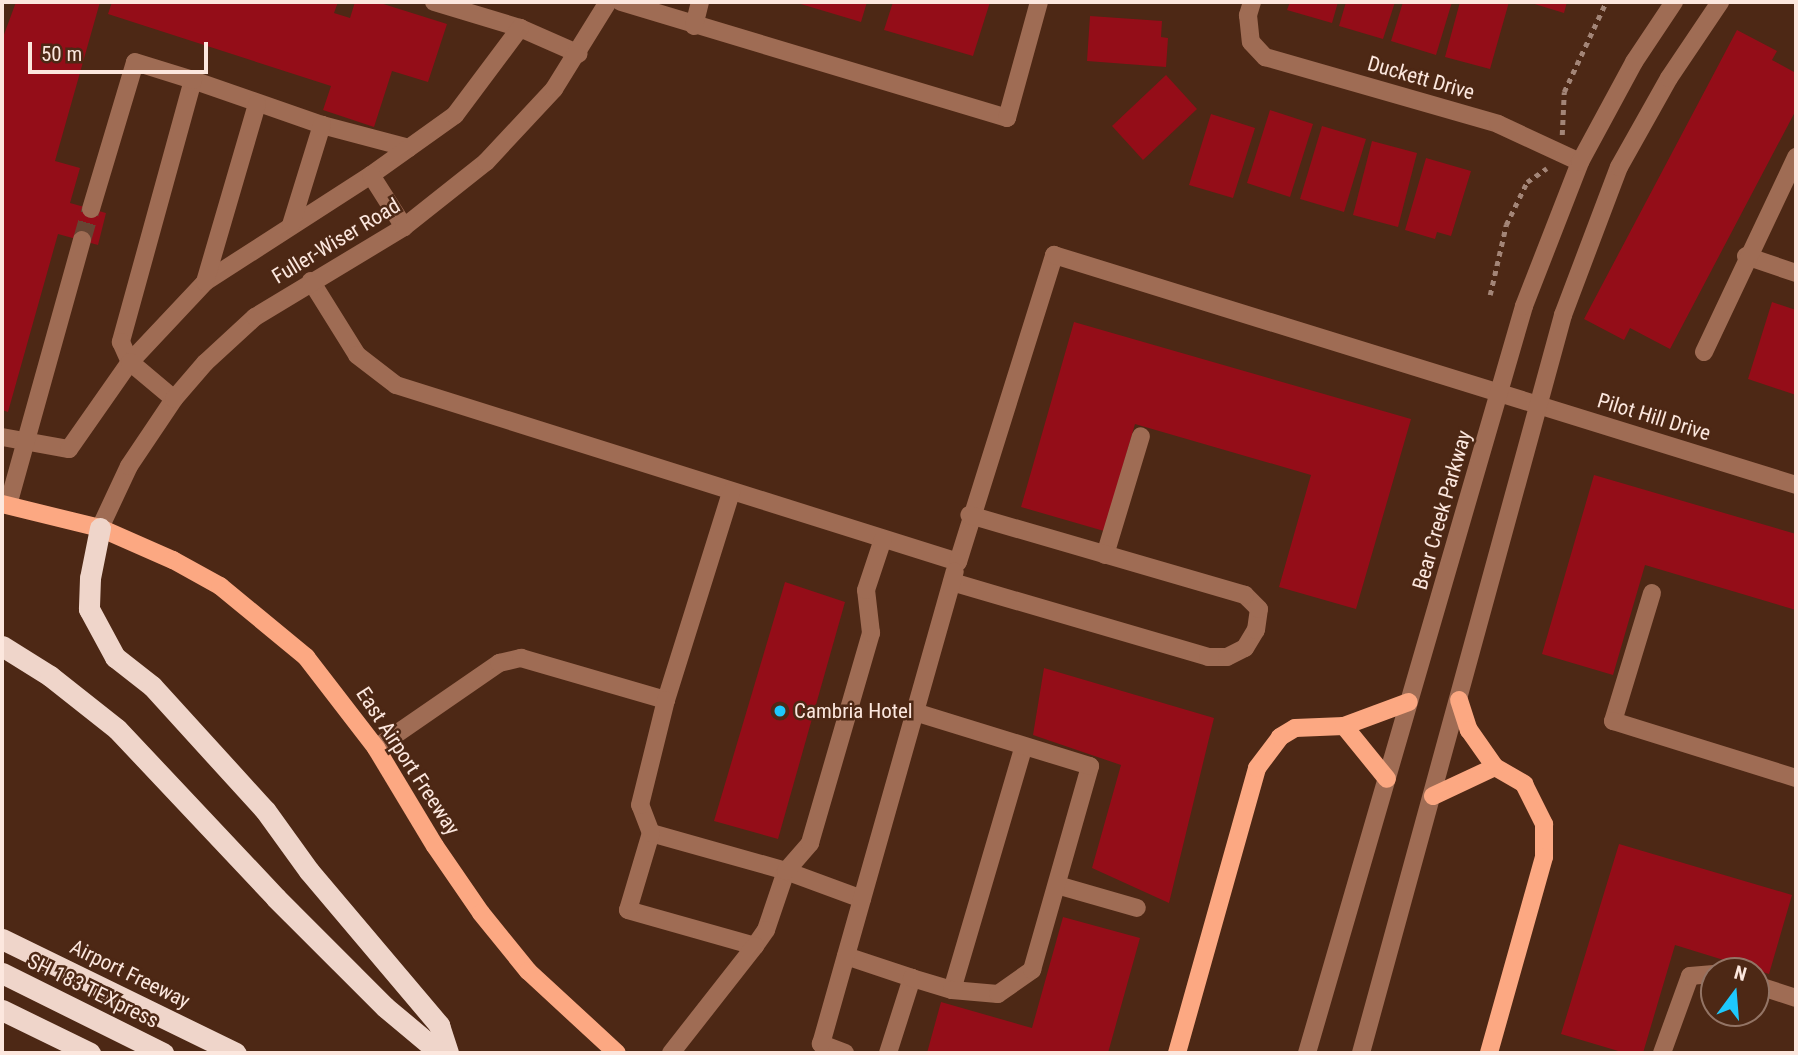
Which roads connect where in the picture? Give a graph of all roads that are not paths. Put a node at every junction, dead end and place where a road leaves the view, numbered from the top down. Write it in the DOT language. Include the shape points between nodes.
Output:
graph roads {
  1 [pos="434,2"];
  2 [pos="608,2"];
  3 [pos="621,2"];
  4 [pos="701,2"];
  5 [pos="1039,2"];
  6 [pos="1252,2"];
  7 [pos="1674,2"];
  8 [pos="1720,2"];
  9 [pos="694,26"];
  10 [pos="520,28"];
  11 [pos="579,54"];
  12 [pos="193,80"];
  13 [pos="257,104"];
  14 [pos="322,125"];
  15 [pos="409,148"];
  16 [pos="1796,157"];
  17 [pos="1580,162"];
  18 [pos="371,175"];
  19 [pos="91,209"];
  20 [pos="291,225"];
  21 [pos="404,228"];
  22 [pos="82,240"];
  23 [pos="1746,256"];
  24 [pos="1796,273"];
  25 [pos="311,281"];
  26 [pos="205,282"];
  27 [pos="1703,352"];
  28 [pos="130,362"];
  29 [pos="1499,392"];
  30 [pos="174,399"];
  31 [pos="1537,406"];
  32 [pos="1141,436"];
  33 [pos="2,437"];
  34 [pos="25,442"];
  35 [pos="1796,485"];
  36 [pos="731,492"];
  37 [pos="5,505"];
  38 [pos="969,515"];
  39 [pos="100,528"];
  40 [pos="883,539"];
  41 [pos="1105,555"];
  42 [pos="958,562"];
  43 [pos="952,582"];
  44 [pos="1652,593"];
  45 [pos="2,646"];
  46 [pos="666,700"];
  47 [pos="1460,701"];
  48 [pos="1409,702"];
  49 [pos="915,712"];
  50 [pos="1344,726"];
  51 [pos="1024,746"];
  52 [pos="376,748"];
  53 [pos="1495,766"];
  54 [pos="1796,778"];
  55 [pos="1387,779"];
  56 [pos="1433,796"];
  57 [pos="651,833"];
  58 [pos="786,871"];
  59 [pos="1057,885"];
  60 [pos="862,899"];
  61 [pos="1137,908"];
  62 [pos="2,939"];
  63 [pos="755,946"];
  64 [pos="846,956"];
  65 [pos="2,974"];
  66 [pos="1700,975"];
  67 [pos="912,978"];
  68 [pos="952,990"];
  69 [pos="1770,990"];
  70 [pos="1796,998"];
  71 [pos="2,1010"];
  72 [pos="90,1053"];
  73 [pos="163,1053"];
  74 [pos="236,1053"];
  75 [pos="440,1053"];
  76 [pos="448,1053"];
  77 [pos="617,1053"];
  78 [pos="671,1053"];
  79 [pos="845,1053"];
  80 [pos="888,1053"];
  81 [pos="1177,1053"];
  82 [pos="1307,1053"];
  83 [pos="1361,1053"];
  84 [pos="1489,1053"];
  85 [pos="1662,1053"];
  1 -- 10 [label="street"];
  2 -- 11 [label="street, Fuller-Wiser Road"];
  3 -- 9 [label="street"];
  4 -- 9 [label="street"];
  5 -- 9 [label="street" via="1007,118"];
  6 -- 17 [label="street, Duckett Drive" via="1248,15 1251,42 1265,57 1498,124"];
  7 -- 17 [label="street, Bear Creek Parkway" via="1634,62"];
  8 -- 31 [label="street" via="1669,78 1619,167 1563,315"];
  10 -- 11 [label="street"];
  10 -- 15 [label="street" via="455,115"];
  11 -- 21 [label="street, Fuller-Wiser Road" via="554,89 486,162"];
  12 -- 13 [label="street"];
  12 -- 19 [label="street" via="135,62"];
  12 -- 28 [label="street" via="121,342"];
  13 -- 14 [label="street"];
  13 -- 26 [label="street"];
  14 -- 15 [label="street"];
  14 -- 20 [label="street"];
  15 -- 18 [label="street"];
  16 -- 23 [label="street"];
  17 -- 29 [label="street, Bear Creek Parkway" via="1524,306"];
  18 -- 20 [label="street"];
  18 -- 21 [label="street"];
  20 -- 26 [label="street"];
  21 -- 25 [label="street, Fuller-Wiser Road"];
  22 -- 34 [label="street"];
  23 -- 24 [label="street"];
  23 -- 27 [label="street"];
  25 -- 30 [label="street, Fuller-Wiser Road" via="255,317"];
  25 -- 36 [label="street" via="357,355 396,385"];
  26 -- 28 [label="street"];
  28 -- 30 [label="street"];
  28 -- 34 [label="street" via="69,449"];
  29 -- 31 [label="street, Pilot Hill Drive"];
  29 -- 38 [label="street, Pilot Hill Drive" via="1054,256"];
  29 -- 48 [label="street, Bear Creek Parkway"];
  30 -- 39 [label="street, Fuller-Wiser Road" via="129,466"];
  31 -- 35 [label="street, Pilot Hill Drive"];
  31 -- 47 [label="street"];
  32 -- 41 [label="street"];
  33 -- 34 [label="street"];
  34 -- 37 [label="street"];
  36 -- 40 [label="street"];
  36 -- 46 [label="street"];
  37 -- 39 [label="main road, East Airport Freeway"];
  38 -- 41 [label="street"];
  38 -- 42 [label="street"];
  39 -- 52 [label="main road, East Airport Freeway" via="185,566 260,617 306,657"];
  39 -- 76 [label="highway" via="89,578 89,609 115,657 152,686 265,810 309,871 439,1025"];
  40 -- 42 [label="street"];
  40 -- 58 [label="street" via="866,590 871,633 818,816 810,843"];
  41 -- 43 [label="street" via="1245,595 1259,609 1256,630 1245,648 1227,657 1208,657"];
  42 -- 43 [label="street"];
  43 -- 49 [label="street"];
  44 -- 54 [label="street" via="1613,721"];
  45 -- 75 [label="highway" via="50,676 117,729 276,898 385,1007"];
  46 -- 52 [label="street" via="521,658 499,663"];
  46 -- 57 [label="street" via="640,805"];
  47 -- 53 [label="main road" via="1469,730"];
  47 -- 56 [label="street"];
  48 -- 50 [label="main road"];
  48 -- 55 [label="street, Bear Creek Parkway"];
  49 -- 51 [label="street"];
  49 -- 60 [label="street"];
  50 -- 55 [label="main road"];
  50 -- 81 [label="main road" via="1295,728 1280,737 1257,768"];
  51 -- 59 [label="street" via="1090,766"];
  51 -- 68 [label="street"];
  52 -- 77 [label="main road, East Airport Freeway" via="481,913 528,971"];
  53 -- 56 [label="main road"];
  53 -- 84 [label="main road" via="1524,784 1535,799 1544,824 1544,857"];
  55 -- 82 [label="street, Bear Creek Parkway"];
  56 -- 83 [label="street"];
  57 -- 58 [label="street"];
  57 -- 63 [label="street" via="628,910"];
  58 -- 60 [label="street"];
  58 -- 63 [label="street" via="766,930"];
  59 -- 61 [label="street"];
  59 -- 68 [label="street" via="1032,970 998,994"];
  60 -- 64 [label="street"];
  62 -- 74 [label="highway, Airport Freeway"];
  63 -- 78 [label="street"];
  64 -- 67 [label="street"];
  64 -- 79 [label="street" via="821,1044"];
  65 -- 73 [label="highway, SH 183 TEXpress"];
  66 -- 85 [label="street" via="1690,976"];
  67 -- 68 [label="street"];
  67 -- 80 [label="street"];
  69 -- 70 [label="street"];
  71 -- 72 [label="highway"];
}
